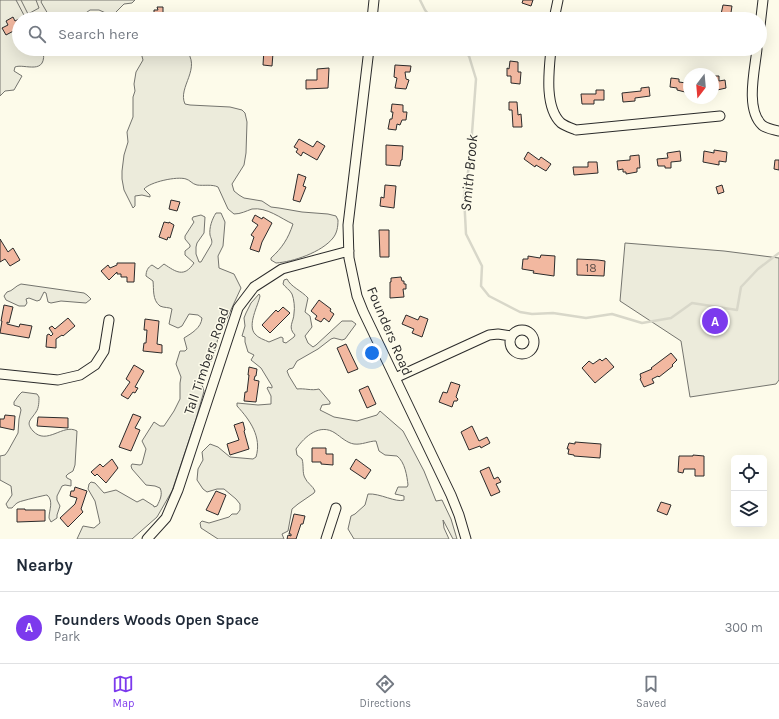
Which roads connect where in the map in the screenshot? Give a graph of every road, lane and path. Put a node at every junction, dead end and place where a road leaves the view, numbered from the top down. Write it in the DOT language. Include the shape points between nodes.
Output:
graph roads {
  1 [pos="374,0"];
  2 [pos="558,0"];
  3 [pos="763,0"];
  4 [pos="373,12"];
  5 [pos="555,12"];
  6 [pos="762,12"];
  7 [pos="368,56"];
  8 [pos="550,56"];
  9 [pos="756,56"];
  10 [pos="720,116"];
  11 [pos="779,131"];
  12 [pos="349,251"];
  13 [pos="109,320"];
  14 [pos="511,336"];
  15 [pos="0,374"];
  16 [pos="395,378"];
  17 [pos="336,508"];
  18 [pos="147,539"];
  19 [pos="326,539"];
  20 [pos="466,539"];
  1 -- 4 [label="street"];
  2 -- 5 [label="street"];
  3 -- 6 [label="street"];
  7 -- 12 [label="street, Founders Road" via="348,225"];
  8 -- 10 [label="street" via="548,80 553,110 562,123 576,130"];
  9 -- 11 [label="street" via="752,94 754,113 762,126"];
  12 -- 16 [label="street, Founders Road" via="358,296"];
  12 -- 18 [label="street, Tall Timbers Road" via="282,270 254,287 238,308 178,490 166,518"];
  13 -- 15 [label="street" via="104,351 95,365 80,375 58,380"];
  14 -- 16 [label="street" via="498,334 485,337"];
  16 -- 20 [label="street, Founders Road" via="460,515"];
  17 -- 19 [label="street"];
}
